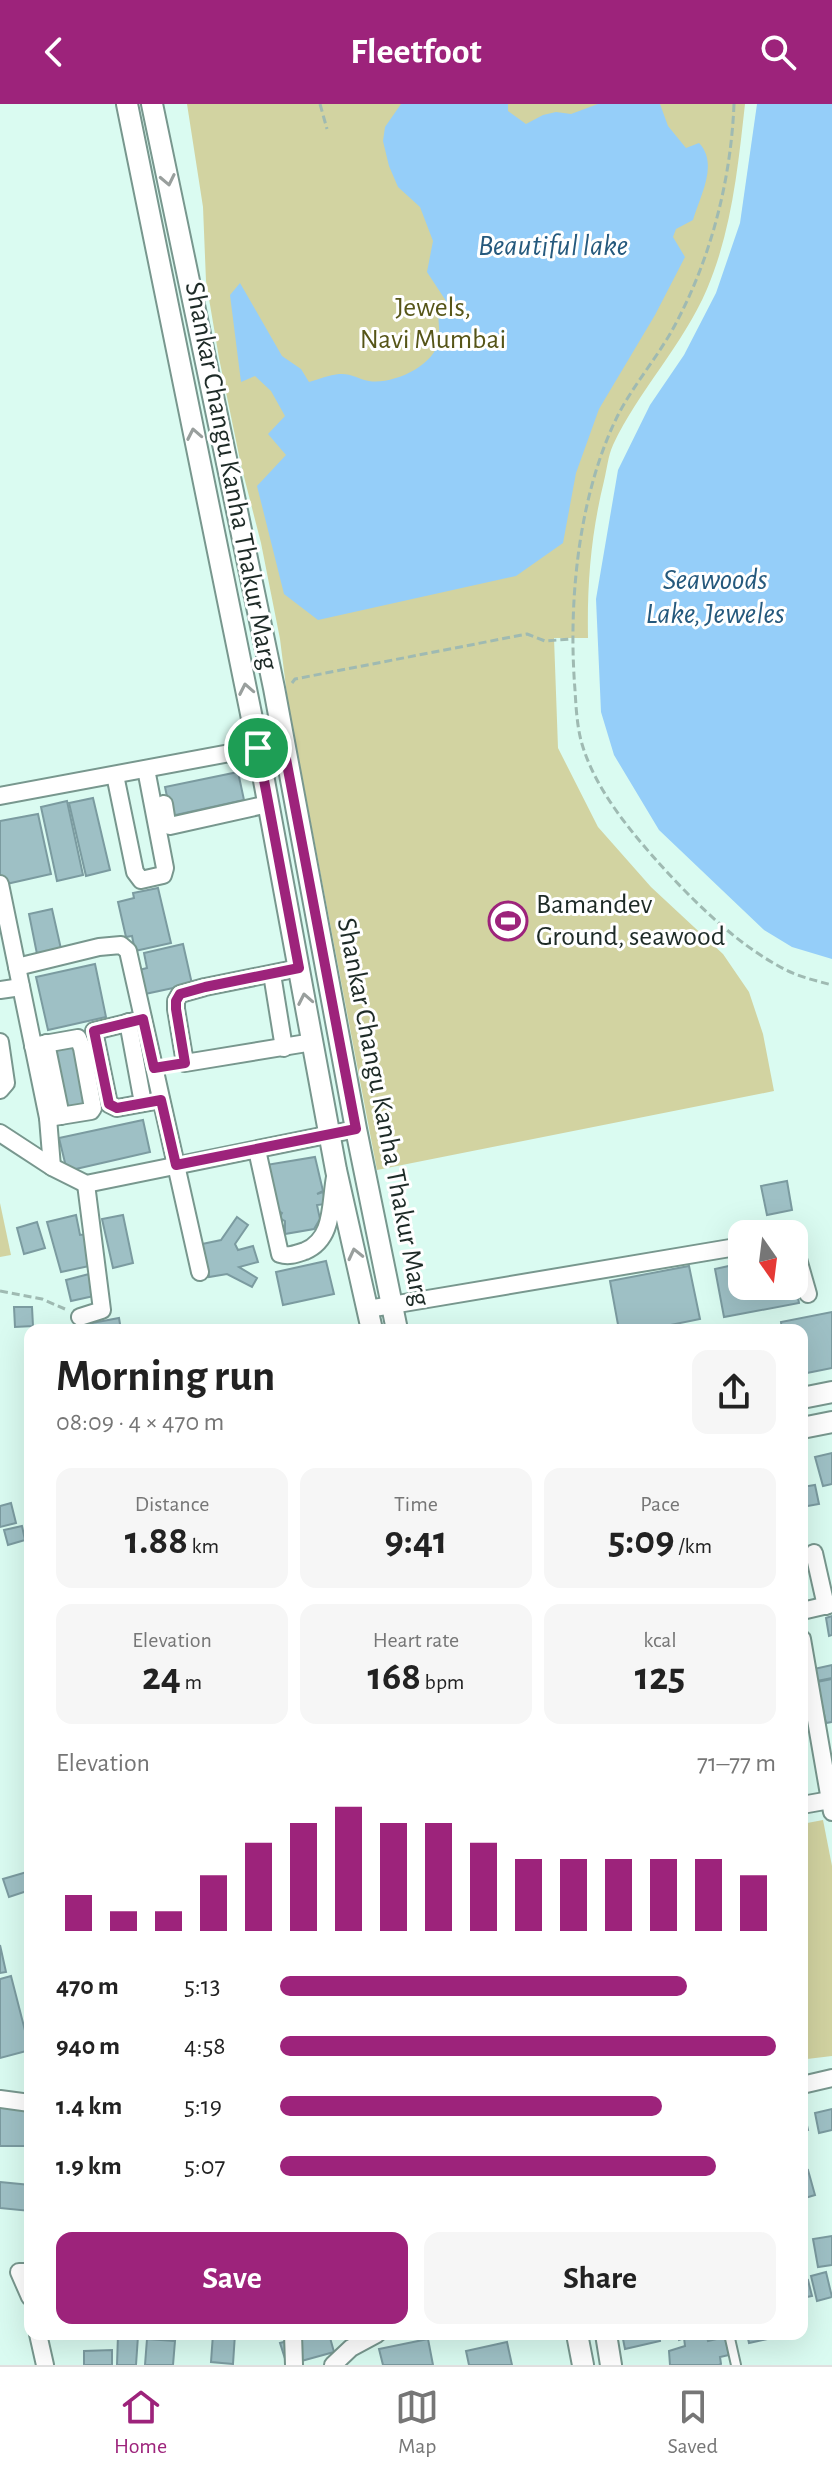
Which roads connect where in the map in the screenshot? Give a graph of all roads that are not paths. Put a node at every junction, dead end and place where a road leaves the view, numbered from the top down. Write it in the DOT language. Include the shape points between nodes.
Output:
graph roads {
  1 [pos="127,104"];
  2 [pos="152,104"];
  3 [pos="283,743"];
  4 [pos="258,748"];
  5 [pos="152,768"];
  6 [pos="115,775"];
  7 [pos="0,796"];
  8 [pos="268,804"];
  9 [pos="0,884"];
  10 [pos="4,928"];
  11 [pos="17,967"];
  12 [pos="299,968"];
  13 [pos="272,974"];
  14 [pos="21,987"];
  15 [pos="0,990"];
  16 [pos="136,1020"];
  17 [pos="0,1042"];
  18 [pos="313,1042"];
  19 [pos="40,1044"];
  20 [pos="284,1048"];
  21 [pos="185,1063"];
  22 [pos="154,1068"];
  23 [pos="0,1090"];
  24 [pos="161,1100"];
  25 [pos="143,1103"];
  26 [pos="54,1117"];
  27 [pos="356,1129"];
  28 [pos="0,1133"];
  29 [pos="330,1135"];
  30 [pos="257,1150"];
  31 [pos="176,1165"];
  32 [pos="52,1167"];
  33 [pos="336,1170"];
  34 [pos="86,1184"];
  35 [pos="728,1248"];
  36 [pos="200,1272"];
  37 [pos="393,1306"];
  38 [pos="80,1317"];
  39 [pos="370,1320"];
  40 [pos="396,1324"];
  41 [pos="832,1392"];
  42 [pos="808,1397"];
  43 [pos="832,1422"];
  44 [pos="808,1427"];
  45 [pos="814,1553"];
  46 [pos="829,1605"];
  47 [pos="808,1610"];
  48 [pos="808,1674"];
  49 [pos="808,1805"];
  50 [pos="831,1806"];
  51 [pos="832,2078"];
  52 [pos="808,2084"];
  53 [pos="0,2099"];
  54 [pos="24,2102"];
  55 [pos="39,2340"];
  56 [pos="293,2340"];
  57 [pos="366,2340"];
  58 [pos="578,2340"];
  59 [pos="607,2340"];
  60 [pos="730,2340"];
  61 [pos="45,2365"];
  62 [pos="294,2365"];
  63 [pos="333,2365"];
  64 [pos="583,2365"];
  65 [pos="611,2365"];
  66 [pos="736,2365"];
  4 -- 1 [label="street, Shankar Changu Kanha Thakur Marg, one-way"];
  2 -- 3 [label="street, Shankar Changu Kanha Thakur Marg, one-way"];
  3 -- 4 [label="street"];
  3 -- 27 [label="street, Shankar Changu Kanha Thakur Marg"];
  4 -- 5 [label="street"];
  4 -- 8 [label="street, Shankar Changu Kanha Thakur Marg"];
  5 -- 6 [label="street"];
  5 -- 6 [label="street" via="165,868 163,875 141,880"];
  5 -- 8 [label="street" via="170,826"];
  6 -- 7 [label="street"];
  8 -- 12 [label="street, Shankar Changu Kanha Thakur Marg"];
  9 -- 10 [label="street"];
  10 -- 11 [label="street"];
  11 -- 14 [label="street"];
  11 -- 16 [label="street" via="121,945 128,951"];
  12 -- 13 [label="street"];
  18 -- 12 [label="street, Shankar Changu Kanha Thakur Marg, one-way"];
  13 -- 20 [label="street"];
  13 -- 21 [label="street" via="180,994 176,1009"];
  14 -- 15 [label="street"];
  14 -- 19 [label="street"];
  16 -- 22 [label="street"];
  16 -- 25 [label="street"];
  16 -- 25 [label="street" via="94,1031 109,1104 117,1108"];
  17 -- 23 [label="street" via="6,1077"];
  18 -- 20 [label="street"];
  18 -- 29 [label="street, Shankar Changu Kanha Thakur Marg"];
  19 -- 26 [label="street"];
  19 -- 26 [label="street" via="78,1038 82,1048 93,1108"];
  20 -- 21 [label="street"];
  21 -- 22 [label="street"];
  22 -- 24 [label="street"];
  24 -- 25 [label="street"];
  24 -- 31 [label="street"];
  26 -- 32 [label="street"];
  27 -- 29 [label="street"];
  27 -- 37 [label="street, Shankar Changu Kanha Thakur Marg"];
  28 -- 32 [label="street"];
  29 -- 30 [label="street"];
  29 -- 33 [label="street, Shankar Changu Kanha Thakur Marg"];
  30 -- 31 [label="street"];
  30 -- 33 [label="street" via="277,1249 287,1256 308,1249 327,1232"];
  31 -- 34 [label="street"];
  31 -- 36 [label="street"];
  32 -- 34 [label="street"];
  39 -- 33 [label="street, Shankar Changu Kanha Thakur Marg, one-way"];
  34 -- 38 [label="street" via="102,1310"];
  35 -- 37 [label="street"];
  37 -- 39 [label="street"];
  37 -- 40 [label="street, Shankar Changu Kanha Thakur Marg"];
  41 -- 42 [label="street"];
  43 -- 44 [label="street"];
  45 -- 46 [label="street"];
  46 -- 47 [label="street"];
  48 -- 50 [label="street"];
  49 -- 50 [label="street"];
  51 -- 52 [label="street"];
  53 -- 54 [label="street"];
  55 -- 61 [label="street"];
  56 -- 62 [label="street"];
  57 -- 63 [label="street"];
  58 -- 64 [label="street"];
  59 -- 65 [label="street"];
  60 -- 66 [label="lane"];
}
